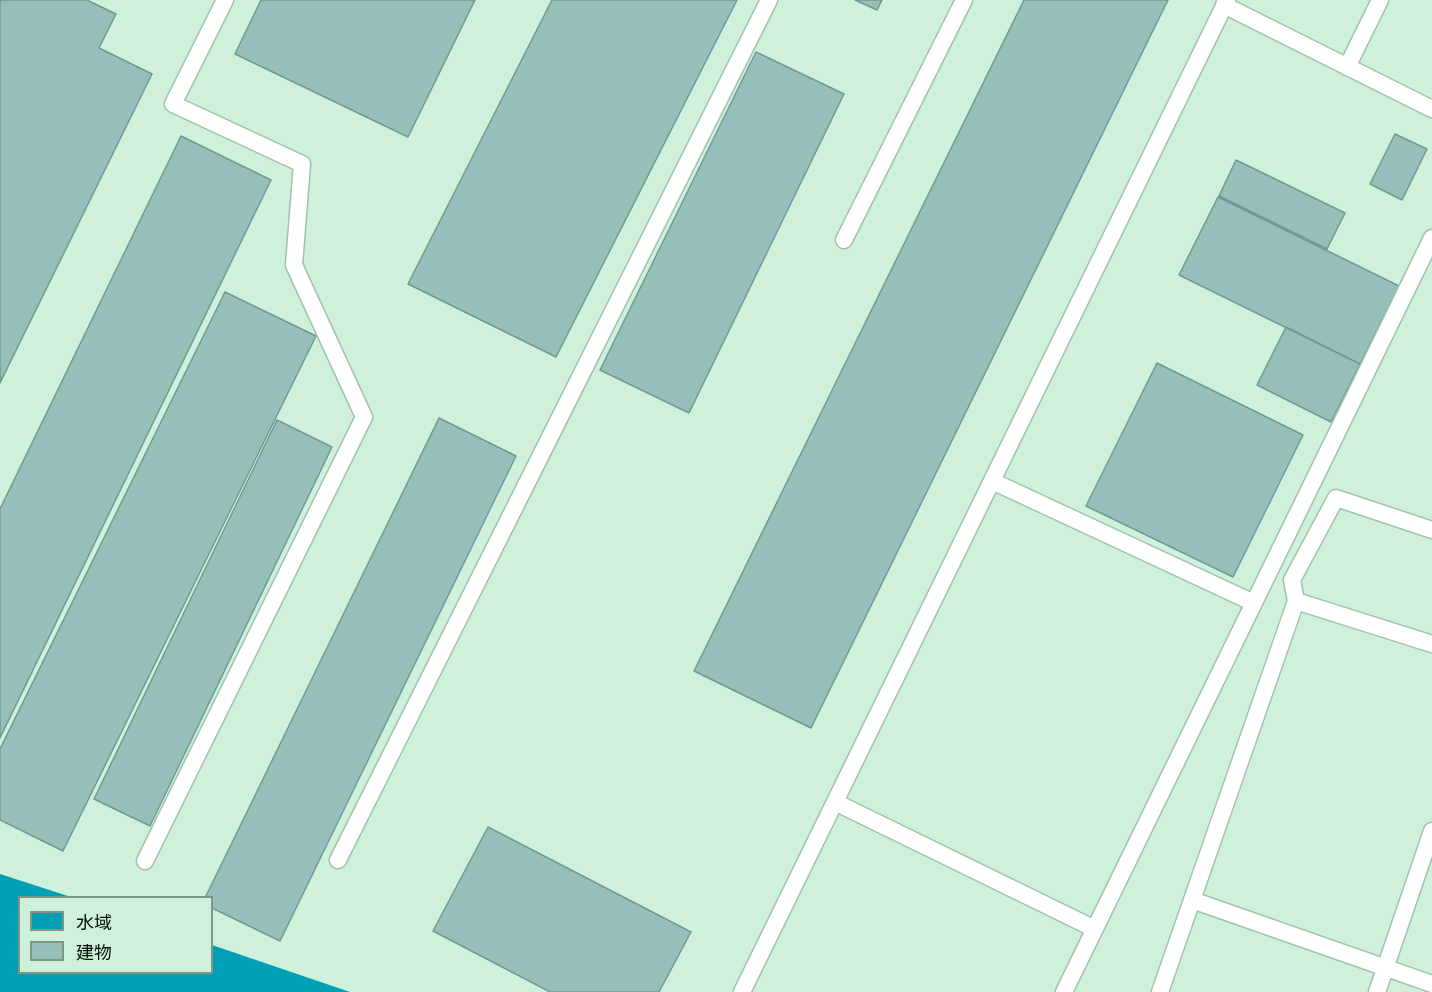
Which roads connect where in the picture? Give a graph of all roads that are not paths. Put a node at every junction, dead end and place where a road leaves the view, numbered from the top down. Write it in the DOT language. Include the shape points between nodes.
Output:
graph roads {
  1 [pos="225,0"];
  2 [pos="769,0"];
  3 [pos="964,0"];
  4 [pos="1380,0"];
  5 [pos="1226,3"];
  6 [pos="1347,67"];
  7 [pos="1432,109"];
  8 [pos="1432,238"];
  9 [pos="844,240"];
  10 [pos="992,481"];
  11 [pos="1432,530"];
  12 [pos="1296,601"];
  13 [pos="1254,603"];
  14 [pos="1432,644"];
  15 [pos="843,806"];
  16 [pos="1432,831"];
  17 [pos="338,860"];
  18 [pos="145,861"];
  19 [pos="1192,900"];
  20 [pos="1095,929"];
  21 [pos="1385,968"];
  22 [pos="1432,984"];
  23 [pos="742,992"];
  24 [pos="1064,992"];
  25 [pos="1160,992"];
  26 [pos="1377,992"];
  1 -- 18 [label="lane" via="173,104 302,164 294,265 364,417"];
  2 -- 17 [label="lane"];
  3 -- 9 [label="lane"];
  4 -- 6 [label="lane"];
  5 -- 6 [label="lane"];
  5 -- 10 [label="lane"];
  6 -- 7 [label="lane"];
  8 -- 13 [label="lane"];
  10 -- 13 [label="lane"];
  10 -- 23 [label="lane"];
  11 -- 12 [label="lane" via="1336,498 1292,580"];
  12 -- 14 [label="lane"];
  12 -- 19 [label="lane"];
  13 -- 20 [label="lane"];
  15 -- 20 [label="lane"];
  16 -- 21 [label="lane"];
  19 -- 21 [label="lane"];
  19 -- 25 [label="lane"];
  20 -- 24 [label="lane"];
  21 -- 22 [label="lane"];
  21 -- 26 [label="lane"];
}
